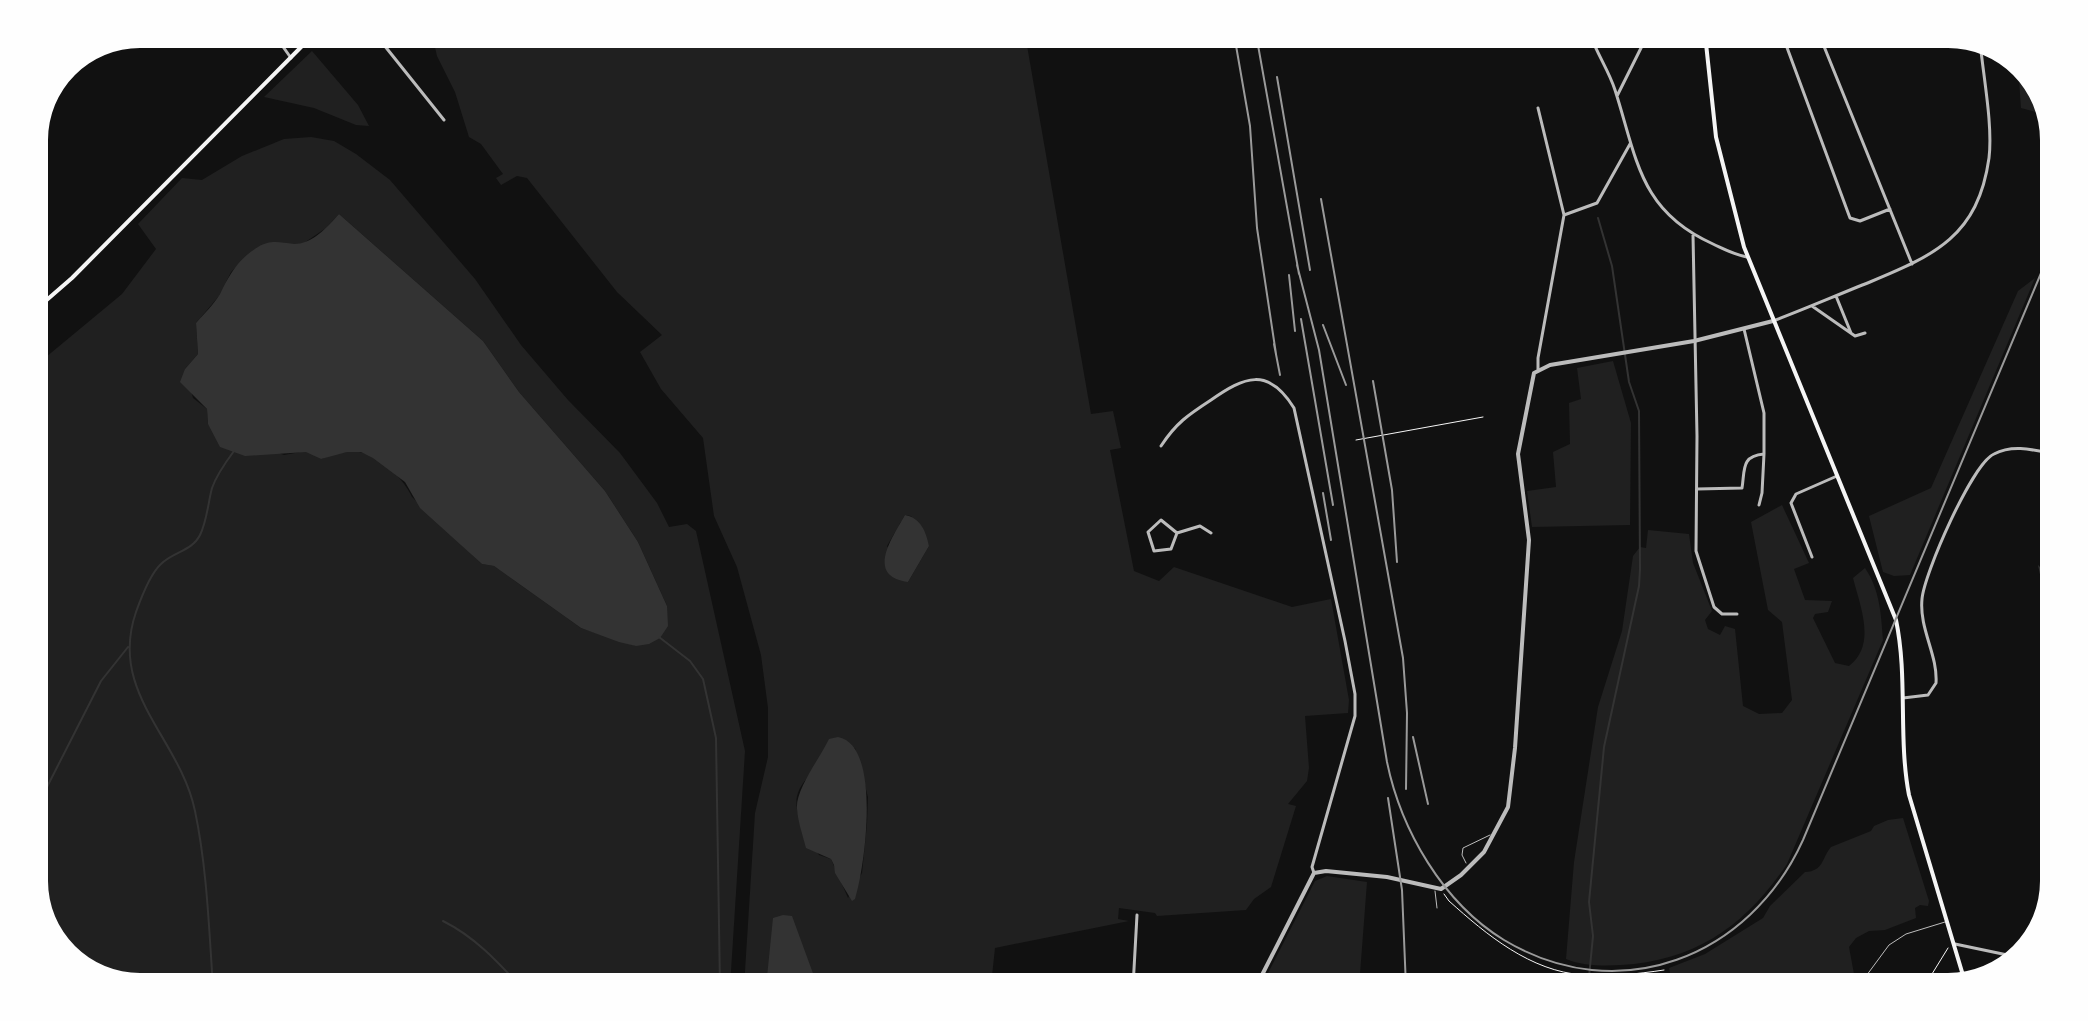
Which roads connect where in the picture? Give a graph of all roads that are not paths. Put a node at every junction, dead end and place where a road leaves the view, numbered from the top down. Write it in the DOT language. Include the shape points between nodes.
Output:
graph roads {
  1 [pos="284,48"];
  2 [pos="301,48"];
  3 [pos="386,48"];
  4 [pos="1596,48"];
  5 [pos="1642,48"];
  6 [pos="1706,48"];
  7 [pos="1787,48"];
  8 [pos="1825,48"];
  9 [pos="1981,55"];
  10 [pos="291,58"];
  11 [pos="1617,96"];
  12 [pos="1538,108"];
  13 [pos="444,120"];
  14 [pos="1630,144"];
  15 [pos="1890,209"];
  16 [pos="1564,215"];
  17 [pos="1693,235"];
  18 [pos="1747,257"];
  19 [pos="1912,264"];
  20 [pos="1836,296"];
  21 [pos="48,299"];
  22 [pos="1812,306"];
  23 [pos="1773,321"];
  24 [pos="1744,329"];
  25 [pos="1851,333"];
  26 [pos="1865,333"];
  27 [pos="1694,341"];
  28 [pos="1538,369"];
  29 [pos="1161,446"];
  30 [pos="2040,452"];
  31 [pos="1764,454"];
  32 [pos="1837,476"];
  33 [pos="1697,489"];
  34 [pos="1759,505"];
  35 [pos="1177,533"];
  36 [pos="1211,533"];
  37 [pos="1812,557"];
  38 [pos="1737,614"];
  39 [pos="1902,699"];
  40 [pos="1496,833"];
  41 [pos="1470,867"];
  42 [pos="1314,873"];
  43 [pos="1438,889"];
  44 [pos="1437,908"];
  45 [pos="1137,915"];
  46 [pos="1946,922"];
  47 [pos="1954,944"];
  48 [pos="2003,954"];
  49 [pos="1962,972"];
  50 [pos="1134,973"];
  51 [pos="1263,973"];
  52 [pos="1868,973"];
  1 -- 10 [label="street"];
  2 -- 10 [label="main road"];
  3 -- 13 [label="street"];
  4 -- 11 [label="street"];
  5 -- 11 [label="street"];
  6 -- 18 [label="main road" via="1716,137"];
  7 -- 15 [label="street" via="1847,213 1860,221"];
  8 -- 15 [label="street"];
  9 -- 19 [label="street" via="1989,155 1981,195 1943,246"];
  10 -- 21 [label="main road"];
  11 -- 14 [label="street"];
  12 -- 16 [label="street"];
  14 -- 16 [label="street" via="1600,200"];
  14 -- 17 [label="street" via="1661,207"];
  15 -- 19 [label="street"];
  16 -- 28 [label="street"];
  17 -- 18 [label="street"];
  17 -- 27 [label="street"];
  18 -- 23 [label="main road"];
  19 -- 20 [label="street"];
  20 -- 22 [label="street"];
  20 -- 25 [label="street"];
  22 -- 23 [label="street"];
  22 -- 25 [label="street"];
  23 -- 24 [label="street"];
  23 -- 32 [label="main road"];
  24 -- 27 [label="street"];
  24 -- 31 [label="street" via="1764,413"];
  25 -- 26 [label="street"];
  27 -- 28 [label="street"];
  27 -- 33 [label="street"];
  28 -- 40 [label="street" via="1531,381 1518,454 1529,540 1514,763 1508,807"];
  29 -- 42 [label="street" via="1185,417 1242,380 1269,383 1294,408 1356,709"];
  30 -- 39 [label="street" via="2011,448 1986,459 1971,479 1922,599 1936,683 1928,695"];
  31 -- 33 [label="street" via="1746,461 1742,488"];
  31 -- 34 [label="street"];
  32 -- 37 [label="street" via="1796,494 1791,503"];
  32 -- 39 [label="main road" via="1896,620"];
  33 -- 38 [label="street" via="1697,559 1714,607 1722,614"];
  35 -- 35 [label="street" via="1161,520 1148,532 1154,551 1171,549"];
  35 -- 36 [label="street" via="1200,526"];
  39 -- 46 [label="main road" via="1909,795"];
  40 -- 41 [label="street"];
  40 -- 41 [label="lane" via="1463,848"];
  41 -- 43 [label="street"];
  42 -- 43 [label="street" via="1387,877"];
  42 -- 51 [label="street"];
  43 -- 44 [label="lane"];
  45 -- 50 [label="street"];
  46 -- 47 [label="main road"];
  46 -- 52 [label="lane" via="1889,945"];
  47 -- 48 [label="street"];
  47 -- 49 [label="main road"];
}
